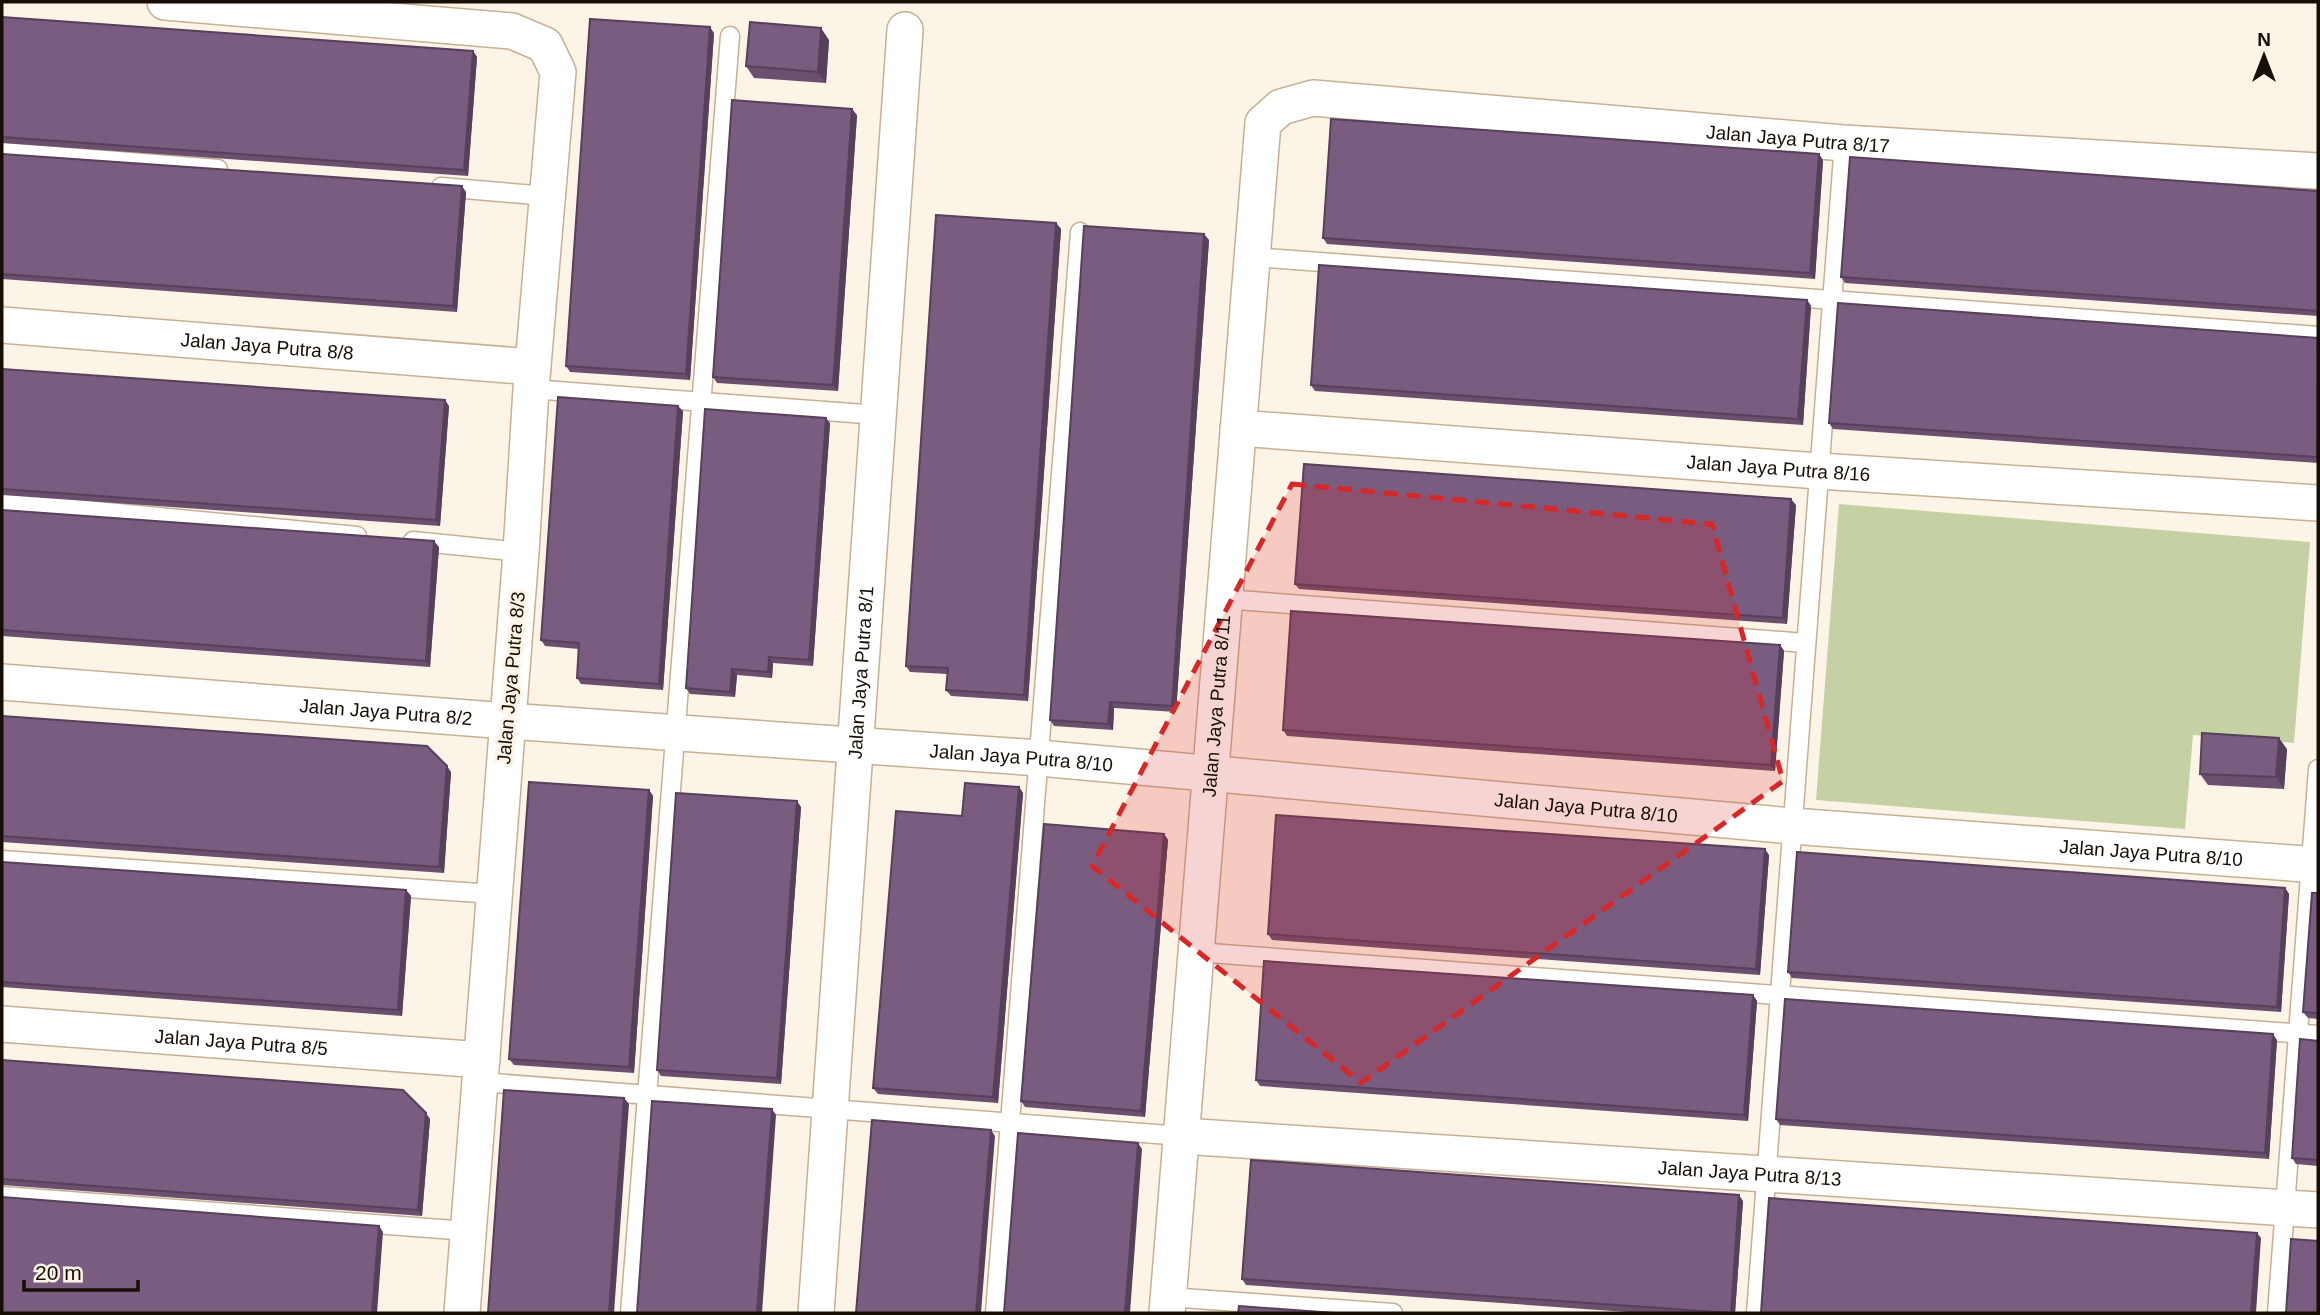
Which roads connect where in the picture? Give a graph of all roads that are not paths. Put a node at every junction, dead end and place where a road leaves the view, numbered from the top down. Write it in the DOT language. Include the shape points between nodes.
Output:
graph roads {
  1 [pos="164,2"];
  2 [pos="905,30"];
  3 [pos="730,36"];
  4 [pos="1281,107"];
  5 [pos="1844,143"];
  6 [pos="2,152"];
  7 [pos="234,171"];
  8 [pos="2318,171"];
  9 [pos="425,186"];
  10 [pos="547,196"];
  11 [pos="1080,232"];
  12 [pos="1252,257"];
  13 [pos="1832,300"];
  14 [pos="2,325"];
  15 [pos="2318,336"];
  16 [pos="532,378"];
  17 [pos="701,401"];
  18 [pos="878,415"];
  19 [pos="1238,428"];
  20 [pos="1819,471"];
  21 [pos="2,502"];
  22 [pos="2318,503"];
  23 [pos="371,537"];
  24 [pos="398,540"];
  25 [pos="521,552"];
  26 [pos="1224,599"];
  27 [pos="1806,643"];
  28 [pos="2,682"];
  29 [pos="507,721"];
  30 [pos="676,732"];
  31 [pos="855,745"];
  32 [pos="1039,758"];
  33 [pos="2318,769"];
  34 [pos="1210,774"];
  35 [pos="1792,826"];
  36 [pos="2,860"];
  37 [pos="2315,865"];
  38 [pos="494,894"];
  39 [pos="1196,952"];
  40 [pos="1780,995"];
  41 [pos="2,1024"];
  42 [pos="2298,1034"];
  43 [pos="2318,1035"];
  44 [pos="481,1071"];
  45 [pos="647,1094"];
  46 [pos="831,1109"];
  47 [pos="1010,1122"];
  48 [pos="1182,1136"];
  49 [pos="1766,1175"];
  50 [pos="2,1196"];
  51 [pos="2302,1209"];
  52 [pos="468,1231"];
  53 [pos="1167,1305"];
  54 [pos="462,1313"];
  55 [pos="630,1313"];
  56 [pos="816,1313"];
  57 [pos="995,1313"];
  58 [pos="1392,1313"];
  59 [pos="1756,1313"];
  60 [pos="2277,1313"];
  1 -- 10 [label="street, Jalan Jaya Putra 8/3" via="512,32 545,45 558,72"];
  2 -- 18 [label="street, Jalan Jaya Putra 8/1"];
  3 -- 17 [label="lane"];
  4 -- 5 [label="street, Jalan Jaya Putra 8/17" via="1313,98"];
  4 -- 12 [label="street, Jalan Jaya Putra 8/11" via="1263,123"];
  5 -- 8 [label="street, Jalan Jaya Putra 8/17"];
  5 -- 13 [label="lane"];
  6 -- 7 [label="lane"];
  9 -- 10 [label="lane"];
  10 -- 16 [label="street, Jalan Jaya Putra 8/3"];
  11 -- 32 [label="lane"];
  12 -- 13 [label="lane"];
  12 -- 19 [label="street, Jalan Jaya Putra 8/11"];
  13 -- 15 [label="lane"];
  13 -- 20 [label="lane"];
  14 -- 16 [label="street, Jalan Jaya Putra 8/8"];
  16 -- 17 [label="lane"];
  16 -- 25 [label="street, Jalan Jaya Putra 8/3"];
  17 -- 18 [label="lane"];
  17 -- 30 [label="lane"];
  18 -- 31 [label="street, Jalan Jaya Putra 8/1"];
  19 -- 20 [label="street, Jalan Jaya Putra 8/16"];
  19 -- 26 [label="street, Jalan Jaya Putra 8/11"];
  20 -- 22 [label="street, Jalan Jaya Putra 8/16"];
  20 -- 27 [label="lane"];
  21 -- 23 [label="lane"];
  24 -- 25 [label="lane"];
  25 -- 29 [label="street, Jalan Jaya Putra 8/3"];
  26 -- 27 [label="lane"];
  26 -- 34 [label="street, Jalan Jaya Putra 8/11"];
  27 -- 35 [label="lane"];
  28 -- 29 [label="street, Jalan Jaya Putra 8/2"];
  29 -- 30 [label="street, Jalan Jaya Putra 8/2"];
  29 -- 38 [label="street, Jalan Jaya Putra 8/3"];
  30 -- 31 [label="street, Jalan Jaya Putra 8/2"];
  30 -- 45 [label="lane"];
  31 -- 32 [label="street, Jalan Jaya Putra 8/10"];
  31 -- 46 [label="street, Jalan Jaya Putra 8/1"];
  32 -- 34 [label="street, Jalan Jaya Putra 8/10"];
  32 -- 47 [label="lane"];
  33 -- 37 [label="lane"];
  34 -- 35 [label="street, Jalan Jaya Putra 8/10"];
  34 -- 39 [label="street, Jalan Jaya Putra 8/11"];
  35 -- 37 [label="street, Jalan Jaya Putra 8/10"];
  35 -- 40 [label="lane"];
  36 -- 38 [label="lane"];
  37 -- 42 [label="lane"];
  38 -- 44 [label="street, Jalan Jaya Putra 8/3"];
  39 -- 40 [label="lane"];
  39 -- 48 [label="street, Jalan Jaya Putra 8/11"];
  40 -- 42 [label="lane"];
  40 -- 49 [label="lane"];
  41 -- 44 [label="street, Jalan Jaya Putra 8/5"];
  42 -- 43 [label="lane"];
  42 -- 51 [label="lane"];
  44 -- 45 [label="lane"];
  44 -- 52 [label="street, Jalan Jaya Putra 8/3"];
  45 -- 46 [label="lane"];
  45 -- 55 [label="lane"];
  46 -- 47 [label="lane"];
  46 -- 56 [label="street, Jalan Jaya Putra 8/1"];
  47 -- 48 [label="lane"];
  47 -- 57 [label="lane"];
  48 -- 49 [label="street, Jalan Jaya Putra 8/13"];
  48 -- 53 [label="street, Jalan Jaya Putra 8/11"];
  49 -- 51 [label="street, Jalan Jaya Putra 8/13"];
  49 -- 59 [label="lane"];
  50 -- 52 [label="lane"];
  51 -- 60 [label="lane"];
  52 -- 54 [label="street, Jalan Jaya Putra 8/3"];
  53 -- 58 [label="lane"];
}
